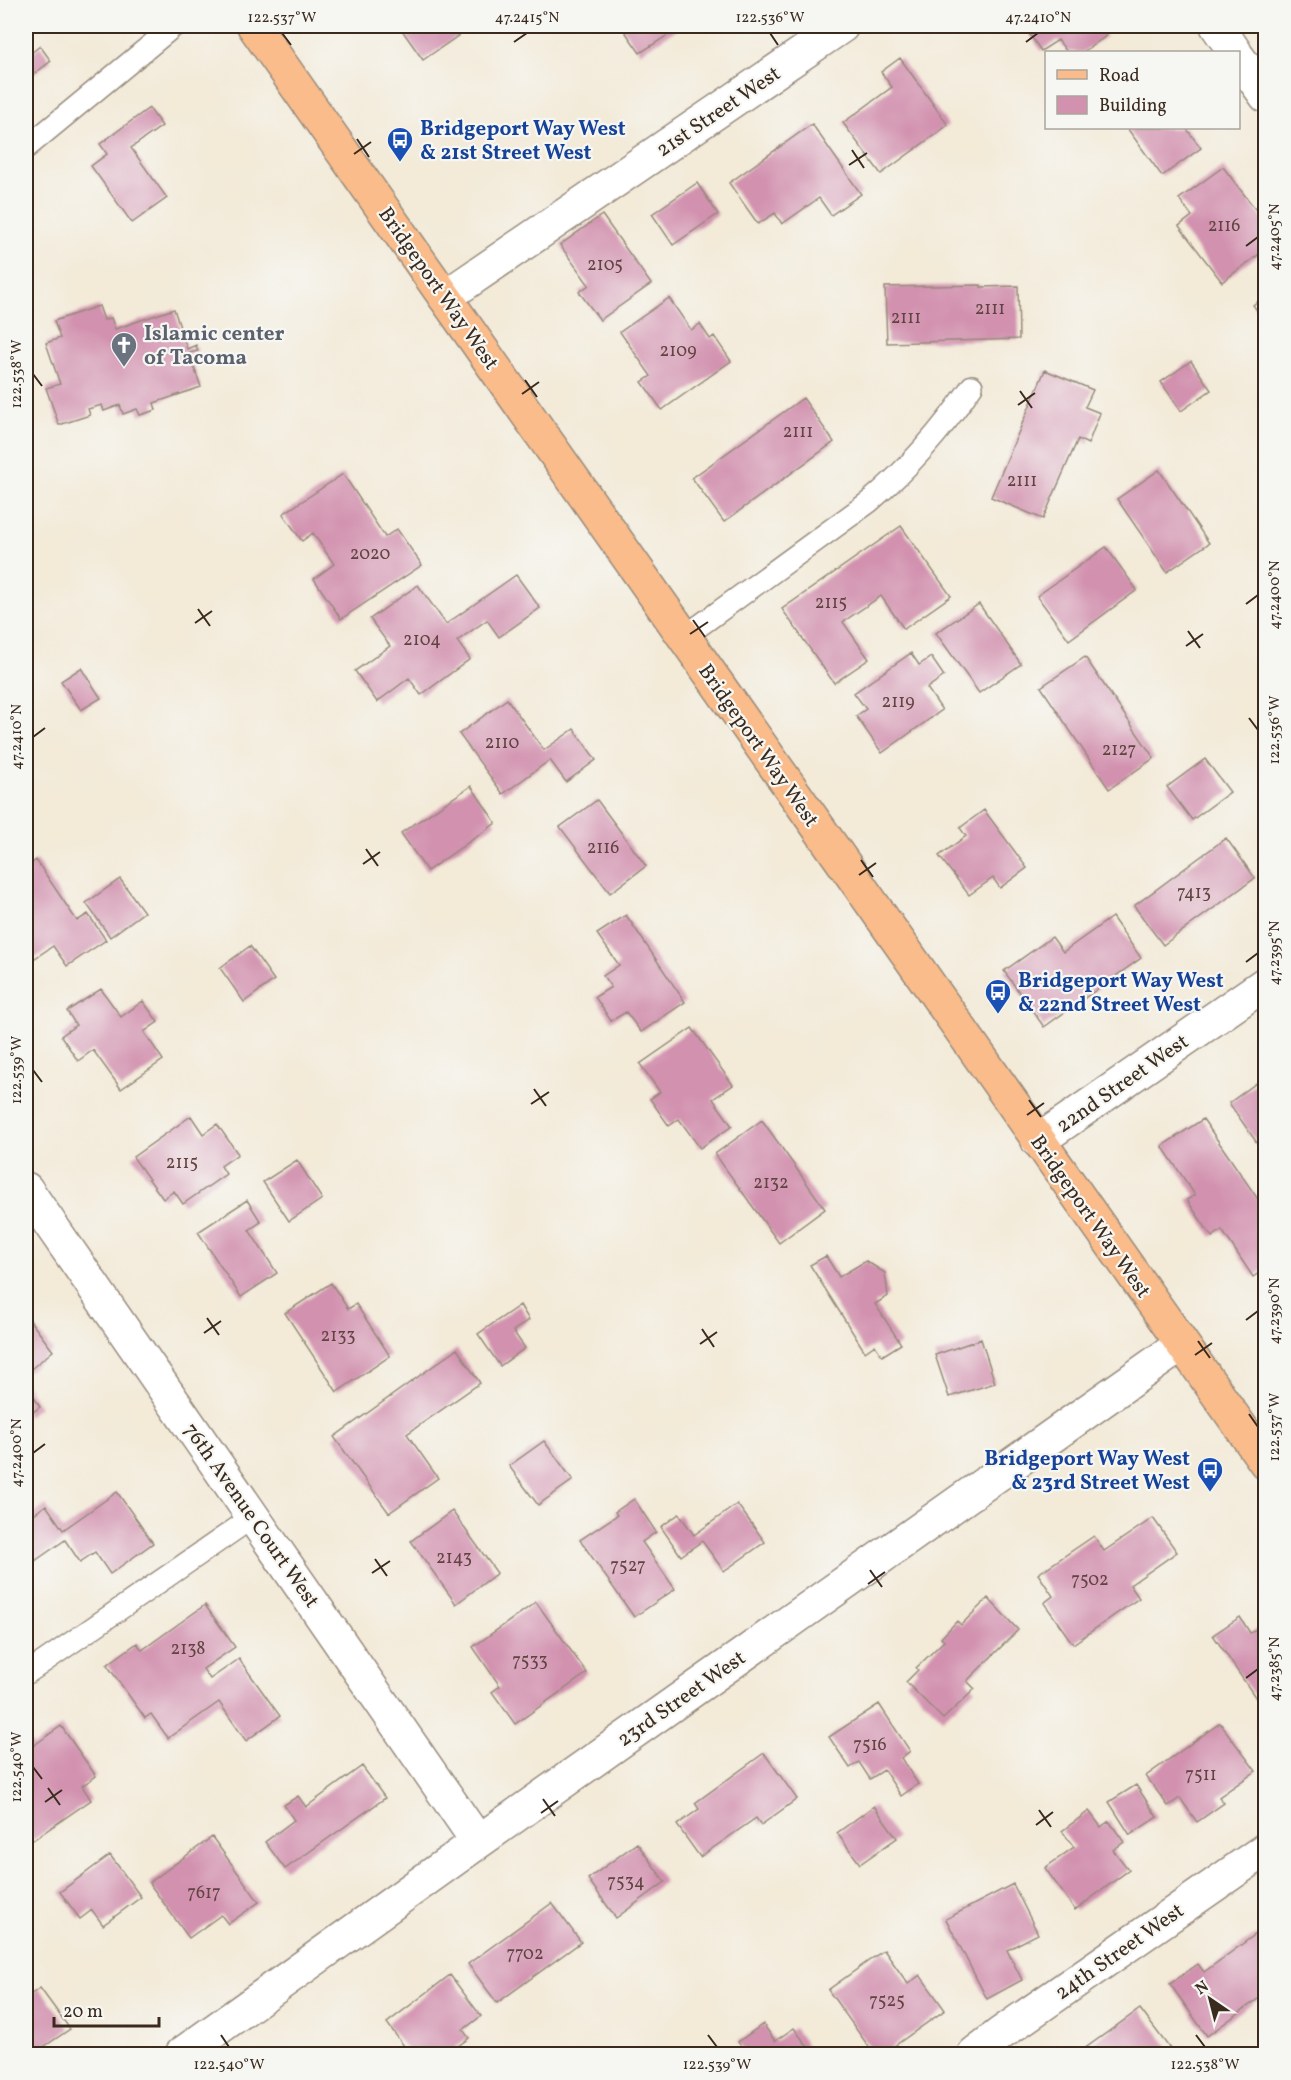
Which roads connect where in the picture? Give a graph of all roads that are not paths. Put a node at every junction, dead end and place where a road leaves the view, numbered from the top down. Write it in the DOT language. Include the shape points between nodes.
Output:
graph roads {
  1 [pos="174,26"];
  2 [pos="254,26"];
  3 [pos="842,26"];
  4 [pos="1217,26"];
  5 [pos="1234,51"];
  6 [pos="1240,58"];
  7 [pos="1266,96"];
  8 [pos="26,148"];
  9 [pos="445,297"];
  10 [pos="972,387"];
  11 [pos="684,637"];
  12 [pos="1266,983"];
  13 [pos="1038,1141"];
  14 [pos="26,1189"];
  15 [pos="1181,1345"];
  16 [pos="1266,1463"];
  17 [pos="253,1517"];
  18 [pos="26,1674"];
  19 [pos="478,1842"];
  20 [pos="1266,1849"];
  21 [pos="182,2055"];
  22 [pos="974,2055"];
  1 -- 8 [label="lane"];
  2 -- 9 [label="main road, Bridgeport Way West"];
  3 -- 9 [label="street, 21st Street West"];
  4 -- 5 [label="street"];
  6 -- 7 [label="street"];
  9 -- 11 [label="main road, Bridgeport Way West"];
  10 -- 11 [label="lane" via="949,420 895,480"];
  11 -- 13 [label="main road, Bridgeport Way West"];
  12 -- 13 [label="street, 22nd Street West"];
  13 -- 15 [label="main road, Bridgeport Way West"];
  14 -- 17 [label="street, 76th Avenue Court West"];
  15 -- 16 [label="main road, Bridgeport Way West"];
  15 -- 19 [label="street, 23rd Street West"];
  17 -- 18 [label="lane"];
  17 -- 19 [label="street, 76th Avenue Court West"];
  19 -- 21 [label="street, 23rd Street West"];
  20 -- 22 [label="street, 24th Street West"];
}
